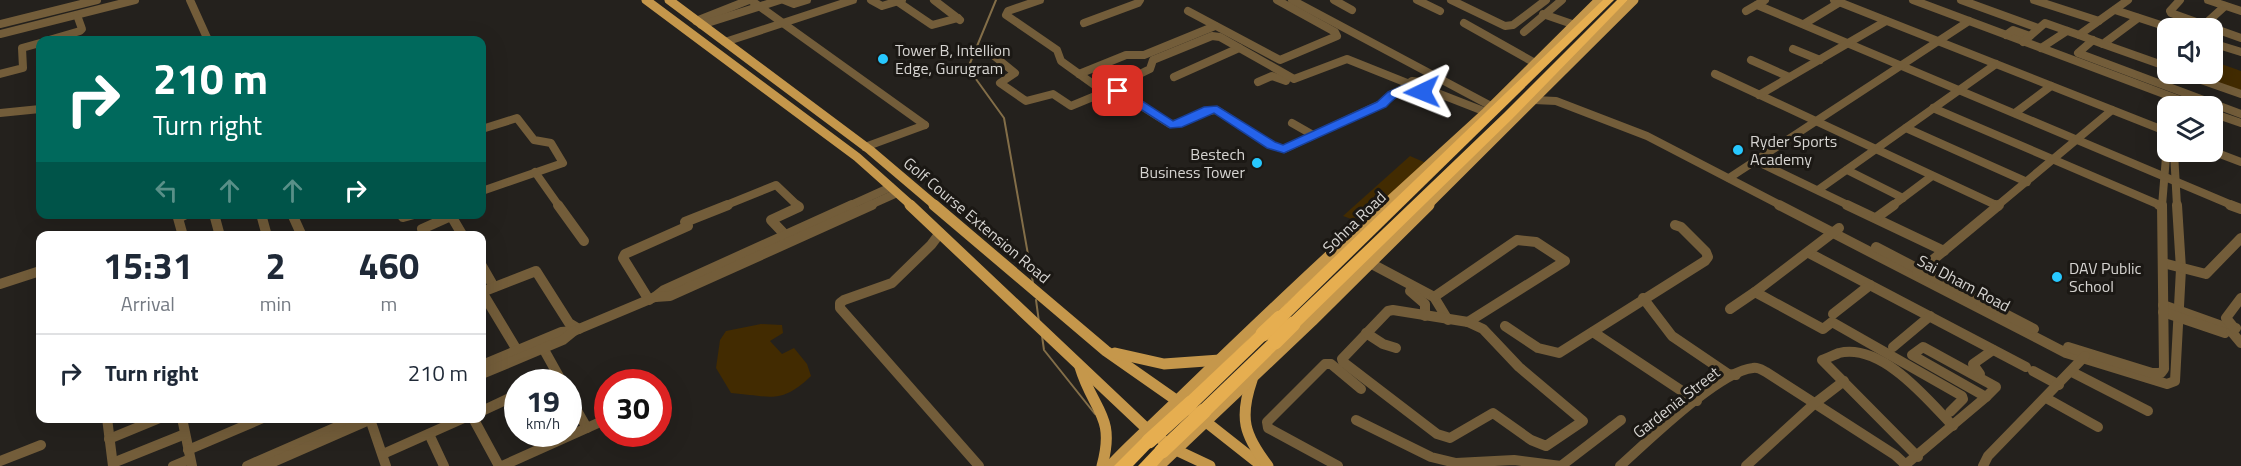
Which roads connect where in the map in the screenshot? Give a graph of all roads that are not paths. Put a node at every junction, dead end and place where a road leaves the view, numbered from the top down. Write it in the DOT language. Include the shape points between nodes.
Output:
graph roads {
  1 [pos="71,0"];
  2 [pos="97,0"];
  3 [pos="135,0"];
  4 [pos="190,0"];
  5 [pos="646,0"];
  6 [pos="669,0"];
  7 [pos="782,0"];
  8 [pos="807,0"];
  9 [pos="853,0"];
  10 [pos="871,0"];
  11 [pos="934,0"];
  12 [pos="1040,0"];
  13 [pos="1140,0"];
  14 [pos="1277,0"];
  15 [pos="1292,0"];
  16 [pos="1334,0"];
  17 [pos="1417,0"];
  18 [pos="1451,0"];
  19 [pos="1468,0"];
  20 [pos="1546,0"];
  21 [pos="1562,0"];
  22 [pos="1599,0"];
  23 [pos="1609,0"];
  24 [pos="1623,0"];
  25 [pos="1633,0"];
  26 [pos="1765,0"];
  27 [pos="1915,0"];
  28 [pos="1961,0"];
  29 [pos="1986,0"];
  30 [pos="2034,0"];
  31 [pos="2066,0"];
  32 [pos="2128,0"];
  33 [pos="2180,0"];
  34 [pos="2208,0"];
  35 [pos="900,1"];
  36 [pos="1837,1"];
  37 [pos="753,3"];
  38 [pos="1459,4"];
  39 [pos="1757,5"];
  40 [pos="1976,6"];
  41 [pos="2059,6"];
  42 [pos="2225,6"];
  43 [pos="1535,9"];
  44 [pos="1188,10"];
  45 [pos="1352,10"];
  46 [pos="2115,10"];
  47 [pos="1440,11"];
  48 [pos="1746,11"];
  49 [pos="2241,11"];
  50 [pos="1547,13"];
  51 [pos="43,14"];
  52 [pos="77,15"];
  53 [pos="0,18"];
  54 [pos="2138,18"];
  55 [pos="2185,18"];
  56 [pos="2212,18"];
  57 [pos="1887,21"];
  58 [pos="1969,21"];
  59 [pos="2099,21"];
  60 [pos="45,23"];
  61 [pos="699,23"];
  62 [pos="783,23"];
  63 [pos="1084,23"];
  64 [pos="1464,23"];
  65 [pos="1576,23"];
  66 [pos="0,24"];
  67 [pos="1804,24"];
  68 [pos="2157,24"];
  69 [pos="1215,26"];
  70 [pos="2038,28"];
  71 [pos="2067,30"];
  72 [pos="1524,32"];
  73 [pos="2223,32"];
  74 [pos="0,34"];
  75 [pos="2006,35"];
  76 [pos="2079,35"];
  77 [pos="63,36"];
  78 [pos="206,36"];
  79 [pos="2030,36"];
  80 [pos="2241,38"];
  81 [pos="2093,40"];
  82 [pos="1938,41"];
  83 [pos="725,42"];
  84 [pos="2023,42"];
  85 [pos="1848,43"];
  86 [pos="36,44"];
  87 [pos="2103,44"];
  88 [pos="2223,46"];
  89 [pos="1239,48"];
  90 [pos="2041,48"];
  91 [pos="1793,49"];
  92 [pos="988,51"];
  93 [pos="2241,52"];
  94 [pos="1751,60"];
  95 [pos="1820,60"];
  96 [pos="1535,63"];
  97 [pos="2157,63"];
  98 [pos="1996,64"];
  99 [pos="1901,65"];
  100 [pos="0,74"];
  101 [pos="1080,74"];
  102 [pos="1715,74"];
  103 [pos="1174,77"];
  104 [pos="1789,77"];
  105 [pos="1294,79"];
  106 [pos="1258,82"];
  107 [pos="2194,84"];
  108 [pos="2214,84"];
  109 [pos="1407,85"];
  110 [pos="2051,86"];
  111 [pos="1548,87"];
  112 [pos="1959,90"];
  113 [pos="2184,93"];
  114 [pos="2241,94"];
  115 [pos="1759,95"];
  116 [pos="2167,96"];
  117 [pos="1534,100"];
  118 [pos="1933,108"];
  119 [pos="36,109"];
  120 [pos="2112,110"];
  121 [pos="1487,111"];
  122 [pos="2239,111"];
  123 [pos="0,113"];
  124 [pos="2015,113"];
  125 [pos="1602,116"];
  126 [pos="2223,117"];
  127 [pos="1816,121"];
  128 [pos="1292,123"];
  129 [pos="2241,123"];
  130 [pos="486,128"];
  131 [pos="1906,128"];
  132 [pos="2157,128"];
  133 [pos="1313,135"];
  134 [pos="2077,139"];
  135 [pos="867,148"];
  136 [pos="1876,149"];
  137 [pos="2223,155"];
  138 [pos="2054,159"];
  139 [pos="1756,160"];
  140 [pos="2165,162"];
  141 [pos="2175,162"];
  142 [pos="2241,162"];
  143 [pos="1847,170"];
  144 [pos="535,172"];
  145 [pos="2163,175"];
  146 [pos="1732,176"];
  147 [pos="1932,176"];
  148 [pos="2176,181"];
  149 [pos="2027,182"];
  150 [pos="486,190"];
  151 [pos="894,190"];
  152 [pos="1818,190"];
  153 [pos="1903,198"];
  154 [pos="1998,206"];
  155 [pos="2162,206"];
  156 [pos="2241,209"];
  157 [pos="1876,218"];
  158 [pos="442,219"];
  159 [pos="1675,225"];
  160 [pos="1837,230"];
  161 [pos="423,231"];
  162 [pos="940,233"];
  163 [pos="788,237"];
  164 [pos="2241,238"];
  165 [pos="584,241"];
  166 [pos="1944,251"];
  167 [pos="1809,253"];
  168 [pos="2163,263"];
  169 [pos="1368,266"];
  170 [pos="2181,269"];
  171 [pos="36,272"];
  172 [pos="1918,272"];
  173 [pos="486,273"];
  174 [pos="0,284"];
  175 [pos="1870,285"];
  176 [pos="494,287"];
  177 [pos="486,290"];
  178 [pos="1755,292"];
  179 [pos="1434,297"];
  180 [pos="1643,298"];
  181 [pos="2241,298"];
  182 [pos="486,299"];
  183 [pos="652,299"];
  184 [pos="1730,309"];
  185 [pos="2163,309"];
  186 [pos="1833,314"];
  187 [pos="2179,314"];
  188 [pos="1425,316"];
  189 [pos="1930,316"];
  190 [pos="1448,320"];
  191 [pos="1468,322"];
  192 [pos="1505,326"];
  193 [pos="1290,327"];
  194 [pos="576,330"];
  195 [pos="2235,331"];
  196 [pos="1266,332"];
  197 [pos="1593,332"];
  198 [pos="1366,333"];
  199 [pos="2241,344"];
  200 [pos="1893,347"];
  201 [pos="543,348"];
  202 [pos="1396,348"];
  203 [pos="517,350"];
  204 [pos="1993,350"];
  205 [pos="1106,351"];
  206 [pos="2085,357"];
  207 [pos="1220,360"];
  208 [pos="486,363"];
  209 [pos="1079,367"];
  210 [pos="555,369"];
  211 [pos="486,372"];
  212 [pos="2072,372"];
  213 [pos="2161,373"];
  214 [pos="1980,374"];
  215 [pos="1736,375"];
  216 [pos="1253,377"];
  217 [pos="1844,381"];
  218 [pos="2166,384"];
  219 [pos="2059,385"];
  220 [pos="1361,389"];
  221 [pos="1986,397"];
  222 [pos="2046,398"];
  223 [pos="1697,400"];
  224 [pos="504,401"];
  225 [pos="1814,404"];
  226 [pos="486,409"];
  227 [pos="1195,409"];
  228 [pos="2148,411"];
  229 [pos="1950,412"];
  230 [pos="582,419"];
  231 [pos="1356,420"];
  232 [pos="1621,420"];
  233 [pos="107,423"];
  234 [pos="148,423"];
  235 [pos="186,423"];
  236 [pos="254,423"];
  237 [pos="360,423"];
  238 [pos="361,423"];
  239 [pos="369,423"];
  240 [pos="453,423"];
  241 [pos="476,423"];
  242 [pos="594,425"];
  243 [pos="1953,426"];
  244 [pos="2098,427"];
  245 [pos="587,428"];
  246 [pos="429,434"];
  247 [pos="109,439"];
  248 [pos="41,445"];
  249 [pos="1158,447"];
  250 [pos="1918,457"];
  251 [pos="190,458"];
  252 [pos="0,461"];
  253 [pos="383,462"];
  254 [pos="1515,463"];
  255 [pos="113,464"];
  256 [pos="172,466"];
  257 [pos="247,466"];
  258 [pos="264,466"];
  259 [pos="444,466"];
  260 [pos="500,466"];
  261 [pos="980,466"];
  262 [pos="1102,466"];
  263 [pos="1110,466"];
  264 [pos="1122,466"];
  265 [pos="1146,466"];
  266 [pos="1210,466"];
  267 [pos="1262,466"];
  268 [pos="1268,466"];
  269 [pos="1338,466"];
  270 [pos="1561,466"];
  271 [pos="1620,466"];
  272 [pos="1746,466"];
  273 [pos="1906,466"];
  274 [pos="1983,466"];
  1 -- 53 [label="street"];
  2 -- 51 [label="street"];
  3 -- 52 [label="street"];
  4 -- 78 [label="street"];
  5 -- 151 [label="main road" via="857,157"];
  6 -- 61 [label="main road, Golf Course Extension Road"];
  7 -- 8 [label="street" via="793,4"];
  7 -- 37 [label="street"];
  9 -- 62 [label="street"];
  10 -- 35 [label="street" via="880,6"];
  11 -- 35 [label="street" via="959,19 932,25"];
  12 -- 101 [label="street" via="1008,10 1005,15 1057,50 1061,61"];
  13 -- 63 [label="street"];
  14 -- 69 [label="street" via="1337,36 1280,60"];
  15 -- 121 [label="street"];
  16 -- 45 [label="street"];
  17 -- 47 [label="street"];
  18 -- 38 [label="street"];
  19 -- 38 [label="street"];
  20 -- 43 [label="street"];
  21 -- 50 [label="street"];
  22 -- 65 [label="main road"];
  23 -- 193 [label="highway, Sohna Road"];
  24 -- 193 [label="highway, Sohna Road"];
  25 -- 111 [label="main road"];
  26 -- 39 [label="street"];
  27 -- 58 [label="street"];
  28 -- 40 [label="street"];
  29 -- 40 [label="street"];
  30 -- 41 [label="street"];
  31 -- 41 [label="street"];
  32 -- 46 [label="street"];
  33 -- 55 [label="street" via="2170,11"];
  34 -- 42 [label="street"];
  36 -- 57 [label="street"];
  36 -- 67 [label="street"];
  37 -- 61 [label="street"];
  37 -- 62 [label="street"];
  38 -- 43 [label="street" via="1505,26 1513,25"];
  39 -- 48 [label="street"];
  39 -- 67 [label="street"];
  40 -- 70 [label="street"];
  41 -- 59 [label="street"];
  42 -- 49 [label="street"];
  42 -- 56 [label="street"];
  43 -- 50 [label="street"];
  44 -- 69 [label="street"];
  46 -- 54 [label="street"];
  46 -- 59 [label="street"];
  50 -- 65 [label="street"];
  50 -- 72 [label="street"];
  51 -- 60 [label="street"];
  51 -- 66 [label="street"];
  52 -- 60 [label="street"];
  52 -- 77 [label="street" via="82,29"];
  54 -- 68 [label="street"];
  54 -- 87 [label="street"];
  57 -- 82 [label="street"];
  57 -- 85 [label="street"];
  58 -- 75 [label="street"];
  58 -- 82 [label="street"];
  59 -- 76 [label="street"];
  60 -- 74 [label="street"];
  61 -- 83 [label="main road, Golf Course Extension Road"];
  62 -- 83 [label="street"];
  62 -- 135 [label="street" via="925,125"];
  64 -- 96 [label="street"];
  65 -- 96 [label="main road"];
  67 -- 85 [label="street"];
  69 -- 101 [label="street" via="1144,56 1126,55"];
  70 -- 71 [label="street" via="2045,23"];
  70 -- 79 [label="street"];
  71 -- 76 [label="street"];
  71 -- 90 [label="street"];
  73 -- 80 [label="street"];
  75 -- 79 [label="street" via="2013,30"];
  75 -- 84 [label="street"];
  76 -- 81 [label="street"];
  79 -- 84 [label="street"];
  81 -- 87 [label="street"];
  81 -- 113 [label="street" via="2078,52"];
  82 -- 98 [label="street"];
  82 -- 99 [label="street"];
  83 -- 135 [label="main road, Golf Course Extension Road"];
  84 -- 90 [label="street"];
  85 -- 95 [label="street"];
  85 -- 99 [label="street"];
  86 -- 100 [label="street" via="22,48 23,68"];
  87 -- 97 [label="street"];
  88 -- 93 [label="street"];
  89 -- 103 [label="street"];
  89 -- 105 [label="street"];
  89 -- 133 [label="street" via="1220,37 1208,37 1153,60 1150,69 1117,84 1116,89 1170,124 1212,109 1280,148"];
  90 -- 116 [label="street"];
  91 -- 95 [label="street"];
  92 -- 101 [label="street" via="1015,73 1000,83 1026,101 1053,94 1071,106 1100,94 1102,91"];
  94 -- 104 [label="street"];
  95 -- 104 [label="street"];
  96 -- 121 [label="main road"];
  98 -- 110 [label="street"];
  98 -- 112 [label="street"];
  99 -- 112 [label="street"];
  99 -- 127 [label="street"];
  102 -- 115 [label="street"];
  104 -- 115 [label="street"];
  105 -- 106 [label="street" via="1286,81 1272,76"];
  105 -- 109 [label="street" via="1347,59"];
  107 -- 113 [label="street"];
  108 -- 114 [label="street"];
  109 -- 121 [label="street" via="1414,92 1426,90"];
  109 -- 133 [label="street" via="1381,104"];
  110 -- 120 [label="street"];
  110 -- 124 [label="street"];
  111 -- 117 [label="main road"];
  111 -- 125 [label="street, Sai Dham Road" via="1558,98"];
  112 -- 118 [label="street"];
  112 -- 124 [label="street"];
  113 -- 122 [label="street"];
  115 -- 127 [label="street"];
  117 -- 125 [label="street, Sai Dham Road" via="1556,101"];
  117 -- 169 [label="main road"];
  118 -- 131 [label="street"];
  118 -- 138 [label="street"];
  119 -- 123 [label="street"];
  120 -- 132 [label="street"];
  120 -- 134 [label="street"];
  121 -- 196 [label="main road"];
  124 -- 134 [label="street"];
  125 -- 146 [label="street, Sai Dham Road" via="1642,129"];
  126 -- 129 [label="street"];
  127 -- 136 [label="street"];
  127 -- 139 [label="street"];
  128 -- 133 [label="street"];
  130 -- 144 [label="street" via="517,118 534,140 551,143 562,163"];
  131 -- 136 [label="street"];
  131 -- 149 [label="street"];
  134 -- 138 [label="street"];
  134 -- 145 [label="street"];
  135 -- 205 [label="main road, Golf Course Extension Road"];
  136 -- 143 [label="street"];
  136 -- 147 [label="street"];
  137 -- 142 [label="street"];
  138 -- 149 [label="street"];
  138 -- 155 [label="street"];
  139 -- 146 [label="street"];
  139 -- 152 [label="street"];
  140 -- 145 [label="street"];
  141 -- 148 [label="street"];
  143 -- 152 [label="street"];
  143 -- 153 [label="street"];
  144 -- 150 [label="street"];
  144 -- 165 [label="street"];
  145 -- 148 [label="street"];
  145 -- 155 [label="street"];
  146 -- 160 [label="street, Sai Dham Road"];
  147 -- 153 [label="street"];
  147 -- 154 [label="street"];
  148 -- 156 [label="street"];
  148 -- 170 [label="street"];
  149 -- 154 [label="street"];
  151 -- 162 [label="main road"];
  151 -- 163 [label="street"];
  152 -- 157 [label="street"];
  153 -- 157 [label="street"];
  154 -- 166 [label="street"];
  155 -- 168 [label="street"];
  157 -- 166 [label="street"];
  158 -- 161 [label="street"];
  159 -- 180 [label="street" via="1708,257"];
  160 -- 167 [label="street"];
  160 -- 172 [label="street, Sai Dham Road"];
  162 -- 209 [label="main road"];
  162 -- 261 [label="street" via="892,283 844,300 840,308"];
  163 -- 183 [label="street" via="670,296"];
  163 -- 183 [label="street" via="771,220 799,207 776,185 685,222 688,226 623,258"];
  164 -- 170 [label="street" via="2206,274"];
  166 -- 172 [label="street"];
  167 -- 175 [label="street"];
  167 -- 178 [label="street"];
  168 -- 170 [label="street"];
  168 -- 185 [label="street"];
  169 -- 179 [label="street"];
  169 -- 188 [label="street" via="1417,294 1425,304"];
  169 -- 193 [label="main road"];
  170 -- 187 [label="street"];
  171 -- 174 [label="street"];
  172 -- 206 [label="street, Sai Dham Road"];
  173 -- 176 [label="street"];
  175 -- 186 [label="street"];
  175 -- 189 [label="street"];
  176 -- 177 [label="street"];
  176 -- 194 [label="street" via="536,271"];
  178 -- 184 [label="street"];
  178 -- 229 [label="street" via="1823,329 1832,322 1958,393 1962,399"];
  179 -- 190 [label="street"];
  179 -- 191 [label="street" via="1517,240 1526,238 1540,244 1565,261"];
  180 -- 197 [label="street"];
  180 -- 215 [label="street" via="1672,336 1728,374"];
  181 -- 195 [label="street" via="2226,318"];
  182 -- 203 [label="street"];
  183 -- 194 [label="street"];
  185 -- 187 [label="street"];
  185 -- 213 [label="street"];
  187 -- 195 [label="street"];
  187 -- 218 [label="street" via="2175,381"];
  188 -- 190 [label="street"];
  188 -- 198 [label="street" via="1388,311"];
  189 -- 200 [label="street"];
  189 -- 204 [label="street"];
  190 -- 191 [label="street"];
  191 -- 198 [label="street" via="1483,329 1519,367 1583,421 1546,446 1531,441 1493,413 1450,438 1443,436 1343,362"];
  192 -- 197 [label="street" via="1551,354"];
  193 -- 196 [label="highway, Sohna Road, bridge"];
  193 -- 196 [label="main road"];
  193 -- 216 [label="main road"];
  194 -- 201 [label="street"];
  194 -- 203 [label="street"];
  195 -- 199 [label="street"];
  196 -- 207 [label="main road"];
  196 -- 227 [label="highway, Sohna Road"];
  197 -- 223 [label="street"];
  198 -- 202 [label="street"];
  201 -- 210 [label="street"];
  201 -- 211 [label="street"];
  203 -- 208 [label="street"];
  204 -- 214 [label="street" via="1973,364"];
  204 -- 219 [label="street"];
  205 -- 207 [label="main road" via="1164,364"];
  205 -- 227 [label="main road, Golf Course Extension Road"];
  206 -- 212 [label="street"];
  206 -- 213 [label="street, Sai Dham Road"];
  206 -- 218 [label="street, Sai Dham Road"];
  207 -- 227 [label="main road"];
  209 -- 249 [label="main road"];
  209 -- 262 [label="main road" via="1083,383 1107,420 1110,441"];
  212 -- 219 [label="street"];
  212 -- 228 [label="street"];
  213 -- 218 [label="street"];
  215 -- 223 [label="street, Gardenia Street"];
  215 -- 225 [label="street, Gardenia Street" via="1753,368 1766,372"];
  216 -- 227 [label="main road"];
  216 -- 268 [label="main road" via="1242,415 1254,448"];
  217 -- 225 [label="street"];
  217 -- 243 [label="street" via="1821,360 1851,351 1881,360"];
  217 -- 250 [label="street"];
  219 -- 222 [label="street"];
  220 -- 269 [label="street" via="1331,364 1325,364 1267,422 1268,428"];
  221 -- 221 [label="street" via="1949,376 1912,355 1923,347 1996,387"];
  221 -- 243 [label="street"];
  222 -- 244 [label="street"];
  222 -- 274 [label="street" via="1988,456"];
  223 -- 271 [label="street, Gardenia Street"];
  224 -- 226 [label="street"];
  225 -- 272 [label="street"];
  225 -- 273 [label="street"];
  227 -- 249 [label="highway, Sohna Road, bridge"];
  227 -- 249 [label="main road"];
  227 -- 267 [label="main road, Golf Course Extension Road"];
  230 -- 245 [label="street"];
  231 -- 254 [label="street" via="1431,457 1456,463"];
  232 -- 270 [label="street"];
  233 -- 247 [label="street"];
  234 -- 247 [label="street"];
  235 -- 251 [label="street"];
  235 -- 255 [label="street"];
  236 -- 251 [label="street"];
  237 -- 257 [label="street"];
  238 -- 258 [label="street"];
  239 -- 253 [label="street"];
  240 -- 246 [label="street"];
  241 -- 260 [label="street"];
  242 -- 245 [label="street"];
  243 -- 250 [label="street"];
  245 -- 260 [label="street"];
  246 -- 253 [label="street"];
  246 -- 259 [label="street"];
  247 -- 255 [label="street"];
  248 -- 252 [label="street"];
  249 -- 263 [label="main road"];
  249 -- 264 [label="highway, Sohna Road"];
  249 -- 265 [label="highway, Sohna Road"];
  249 -- 266 [label="main road"];
  250 -- 273 [label="street"];
  251 -- 256 [label="street"];
  254 -- 270 [label="street"];
}
